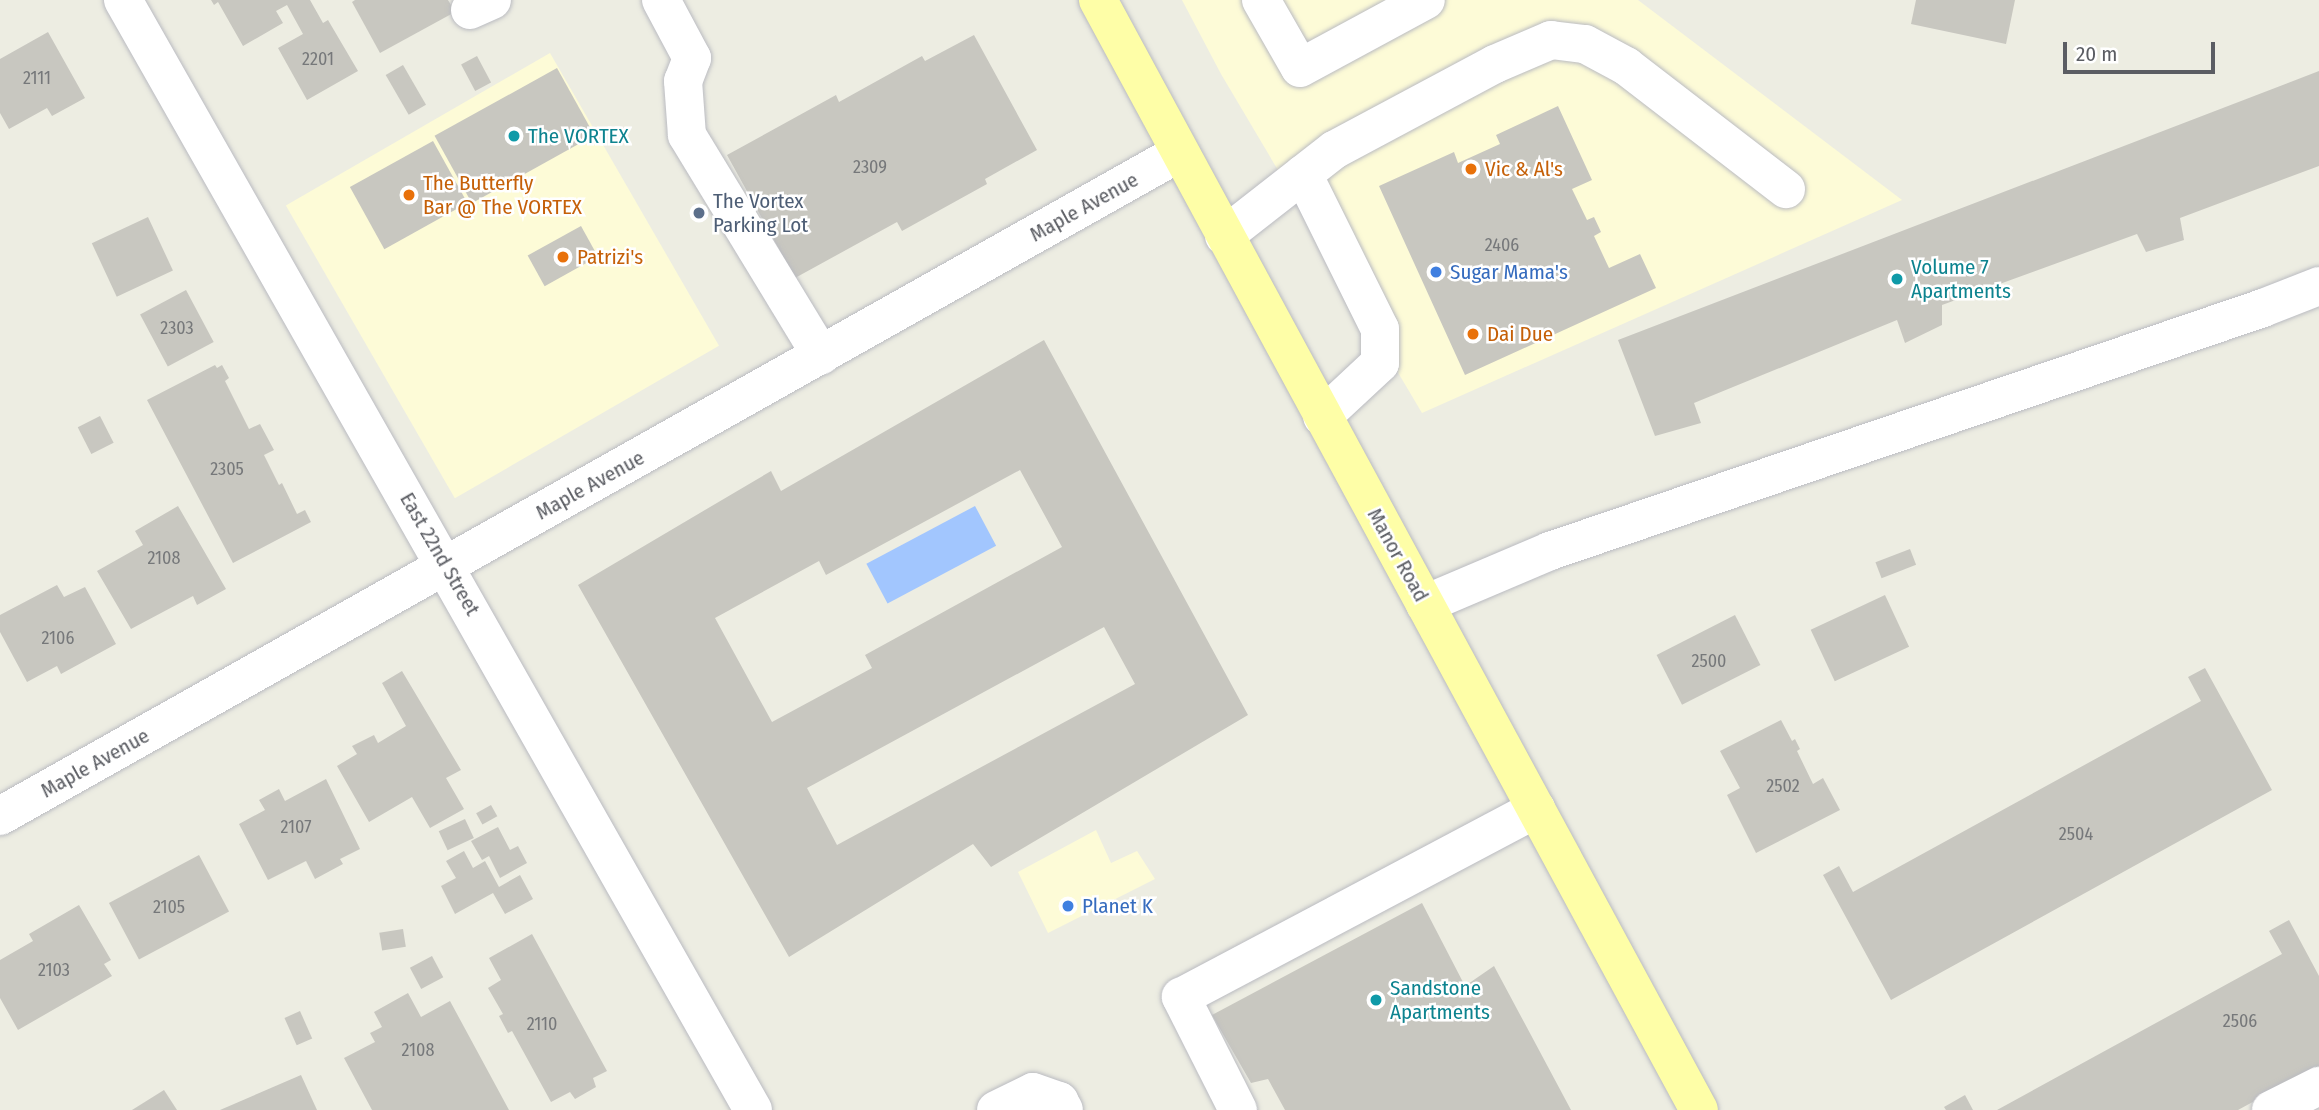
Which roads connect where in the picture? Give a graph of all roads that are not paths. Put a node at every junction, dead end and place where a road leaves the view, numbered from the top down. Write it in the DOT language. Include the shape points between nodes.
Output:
graph roads {
  1 [pos="123,0"];
  2 [pos="661,0"];
  3 [pos="1261,0"];
  4 [pos="1426,0"];
  5 [pos="1100,1"];
  6 [pos="1179,153"];
  7 [pos="1303,174"];
  8 [pos="1786,189"];
  9 [pos="1224,236"];
  10 [pos="2319,286"];
  11 [pos="821,355"];
  12 [pos="1322,417"];
  13 [pos="447,566"];
  14 [pos="1425,604"];
  15 [pos="1536,809"];
  16 [pos="0,816"];
  17 [pos="2319,1086"];
  18 [pos="754,1110"];
  19 [pos="996,1110"];
  20 [pos="1064,1110"];
  21 [pos="1238,1110"];
  22 [pos="1699,1110"];
  23 [pos="2271,1110"];
  1 -- 13 [label="street, East 22nd Street"];
  2 -- 11 [label="street" via="692,58 683,80 687,135"];
  3 -- 4 [label="street" via="1300,68"];
  5 -- 6 [label="main road, Manor Road"];
  6 -- 9 [label="main road, Manor Road"];
  6 -- 11 [label="street, Maple Avenue"];
  7 -- 8 [label="street" via="1345,144 1495,64 1551,40 1585,44 1626,66"];
  7 -- 9 [label="street"];
  7 -- 12 [label="street" via="1380,329 1380,363"];
  9 -- 12 [label="main road, Manor Road"];
  10 -- 14 [label="street" via="1550,551"];
  11 -- 13 [label="street, Maple Avenue"];
  12 -- 14 [label="main road, Manor Road"];
  13 -- 16 [label="street, Maple Avenue"];
  13 -- 18 [label="street, East 22nd Street"];
  14 -- 15 [label="main road, Manor Road"];
  15 -- 21 [label="street" via="1181,997"];
  15 -- 22 [label="main road, Manor Road"];
  17 -- 23 [label="street"];
  19 -- 20 [label="street" via="1034,1093 1059,1101"];
}
